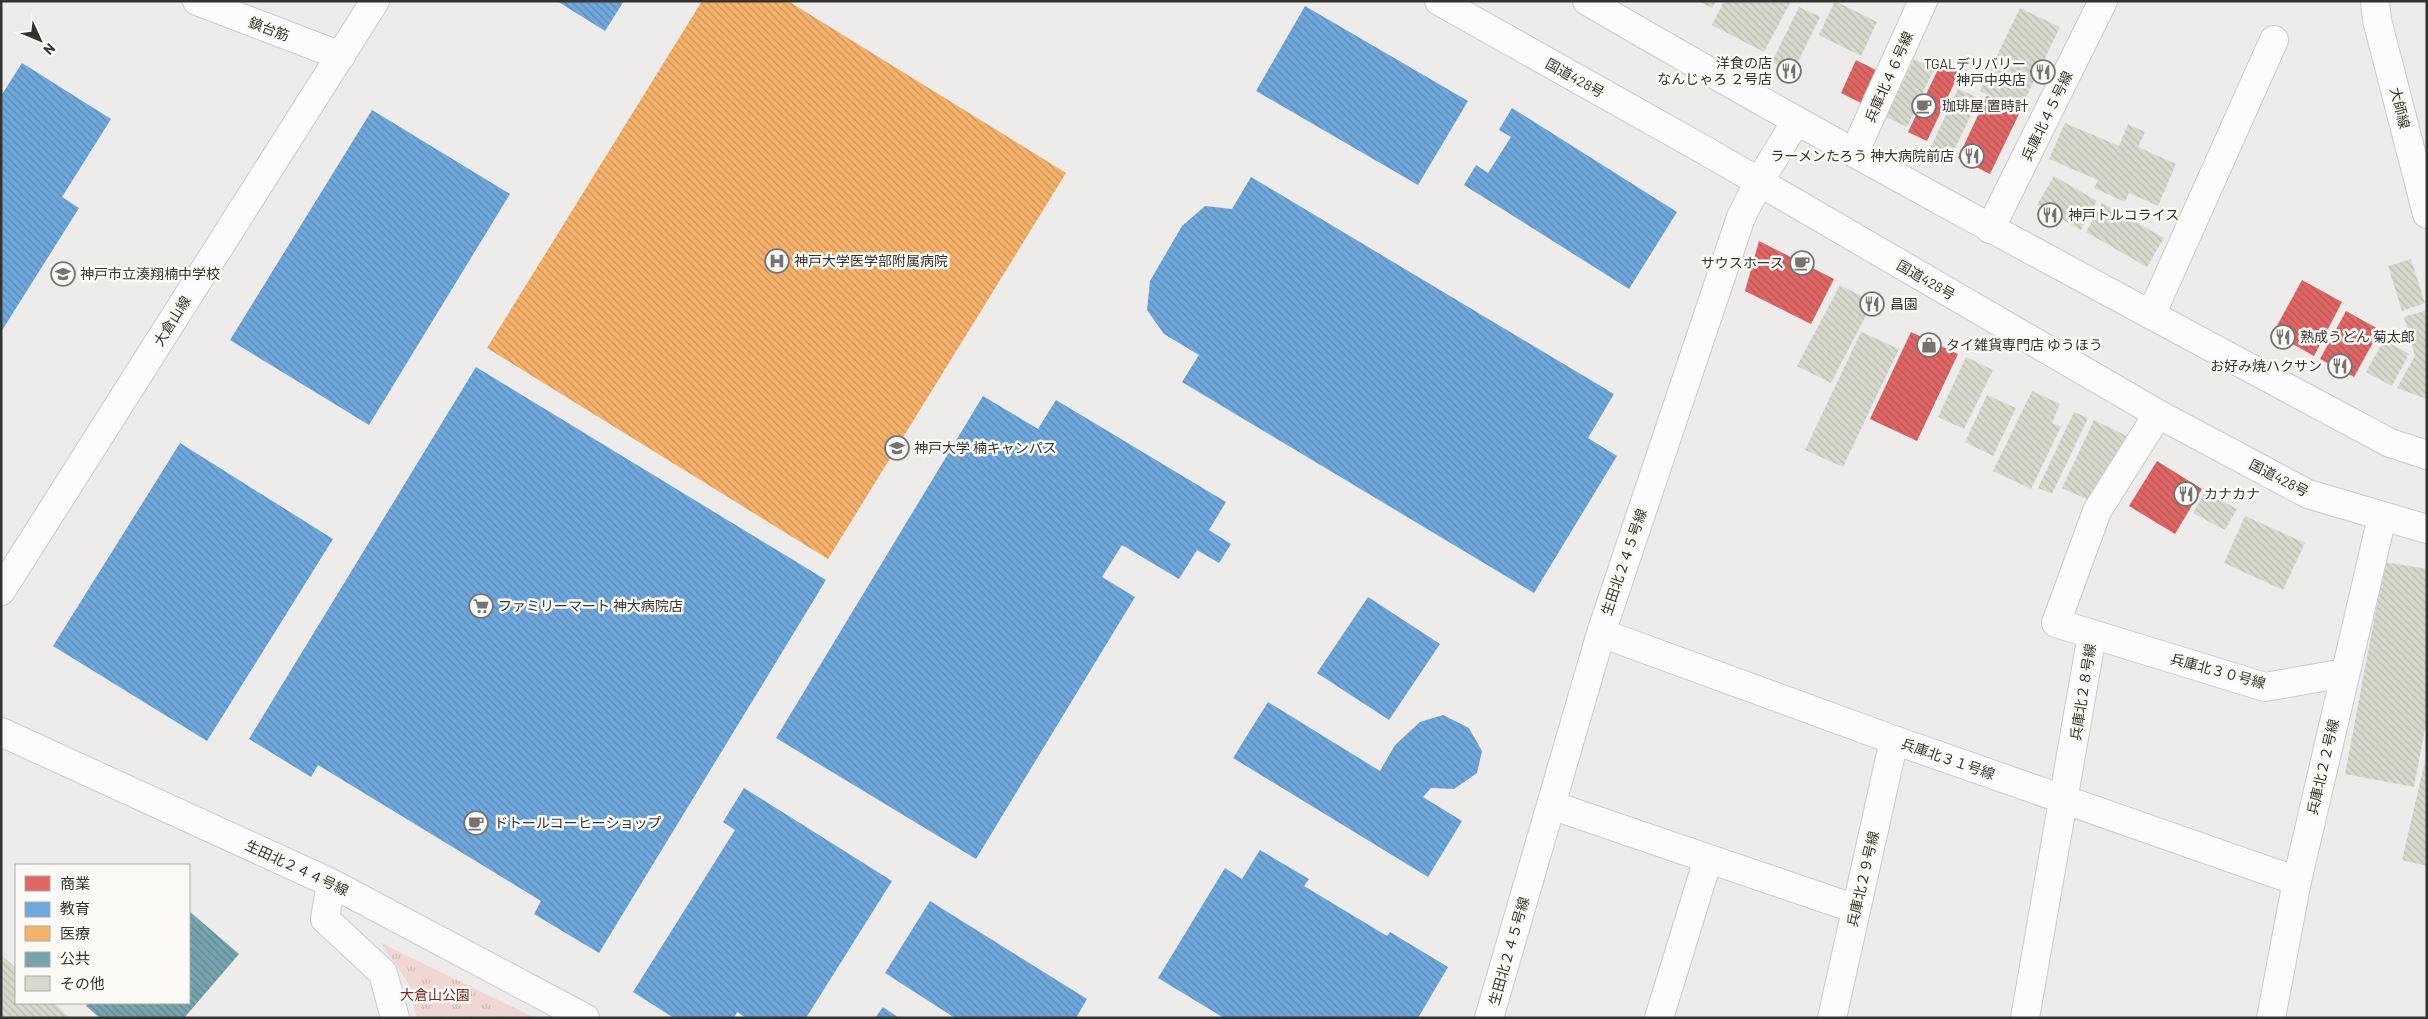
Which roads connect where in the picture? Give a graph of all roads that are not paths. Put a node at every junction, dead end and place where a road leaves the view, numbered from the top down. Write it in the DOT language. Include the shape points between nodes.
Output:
graph roads {
  1 [pos="198,1"];
  2 [pos="375,1"];
  3 [pos="1438,1"];
  4 [pos="1588,1"];
  5 [pos="1923,1"];
  6 [pos="2104,1"];
  7 [pos="2374,1"];
  8 [pos="2274,40"];
  9 [pos="341,56"];
  10 [pos="1796,121"];
  11 [pos="1854,153"];
  12 [pos="1759,182"];
  13 [pos="2427,214"];
  14 [pos="1990,230"];
  15 [pos="2151,315"];
  16 [pos="2158,414"];
  17 [pos="2427,455"];
  18 [pos="2382,517"];
  19 [pos="2427,529"];
  20 [pos="1,591"];
  21 [pos="1600,633"];
  22 [pos="2092,635"];
  23 [pos="2345,673"];
  24 [pos="1,732"];
  25 [pos="1894,740"];
  26 [pos="2065,798"];
  27 [pos="1551,806"];
  28 [pos="1708,859"];
  29 [pos="2297,880"];
  30 [pos="331,883"];
  31 [pos="1856,909"];
  32 [pos="395,1018"];
  33 [pos="585,1018"];
  34 [pos="1489,1018"];
  35 [pos="1659,1018"];
  36 [pos="1832,1018"];
  37 [pos="2025,1018"];
  38 [pos="2271,1018"];
  1 -- 9 [label="main road, 鎮台筋"];
  2 -- 9 [label="main road, 大倉山線"];
  3 -- 12 [label="main road, 国道428号"];
  4 -- 10 [label="main road"];
  5 -- 11 [label="main road, 兵庫北４６号線"];
  6 -- 14 [label="main road, 兵庫北４５号線"];
  7 -- 13 [label="main road, 大師線"];
  8 -- 15 [label="main road"];
  9 -- 20 [label="main road, 大倉山線"];
  10 -- 11 [label="main road"];
  10 -- 12 [label="main road, 生田北２４５号線"];
  11 -- 14 [label="main road"];
  12 -- 16 [label="main road, 国道428号"];
  12 -- 21 [label="main road, 生田北２４５号線" via="1741,217"];
  14 -- 15 [label="main road"];
  15 -- 17 [label="main road" via="2390,443"];
  16 -- 18 [label="main road, 国道428号" via="2308,494"];
  16 -- 22 [label="main road, 兵庫北２８号線" via="2097,511 2056,623"];
  18 -- 19 [label="main road, 国道428号"];
  18 -- 23 [label="main road, 兵庫北２２号線"];
  21 -- 25 [label="main road, 兵庫北３１号線"];
  21 -- 27 [label="main road, 生田北２４５号線"];
  22 -- 23 [label="main road, 兵庫北３０号線" via="2265,686"];
  22 -- 26 [label="main road, 兵庫北２８号線"];
  23 -- 29 [label="main road, 兵庫北２２号線"];
  24 -- 30 [label="main road, 生田北２４４号線"];
  25 -- 26 [label="main road, 兵庫北３１号線"];
  25 -- 31 [label="main road, 兵庫北２９号線"];
  26 -- 29 [label="main road, 兵庫北３１号線"];
  26 -- 37 [label="main road, 兵庫北２８号線"];
  27 -- 28 [label="main road"];
  27 -- 34 [label="main road, 生田北２４５号線"];
  28 -- 31 [label="main road"];
  28 -- 35 [label="main road"];
  29 -- 38 [label="main road, 兵庫北２２号線"];
  30 -- 32 [label="main road" via="325,919 383,973"];
  30 -- 33 [label="main road, 生田北２４４号線"];
  31 -- 36 [label="main road, 兵庫北２９号線"];
}
